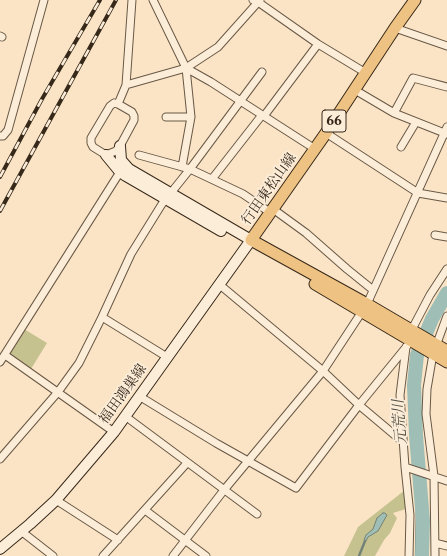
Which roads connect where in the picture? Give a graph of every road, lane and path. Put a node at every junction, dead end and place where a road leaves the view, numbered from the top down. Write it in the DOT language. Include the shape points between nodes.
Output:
graph roads {
  1 [pos="44,0"];
  2 [pos="132,0"];
  3 [pos="153,0"];
  4 [pos="415,0"];
  5 [pos="257,1"];
  6 [pos="395,28"];
  7 [pos="318,44"];
  8 [pos="447,46"];
  9 [pos="186,68"];
  10 [pos="262,72"];
  11 [pos="366,73"];
  12 [pos="126,86"];
  13 [pos="447,87"];
  14 [pos="355,90"];
  15 [pos="241,101"];
  16 [pos="118,104"];
  17 [pos="394,113"];
  18 [pos="263,116"];
  19 [pos="166,117"];
  20 [pos="191,117"];
  21 [pos="416,122"];
  22 [pos="446,132"];
  23 [pos="326,133"];
  24 [pos="0,136"];
  25 [pos="120,146"];
  26 [pos="401,147"];
  27 [pos="315,149"];
  28 [pos="106,155"];
  29 [pos="139,155"];
  30 [pos="182,167"];
  31 [pos="190,169"];
  32 [pos="120,172"];
  33 [pos="212,179"];
  34 [pos="418,193"];
  35 [pos="168,196"];
  36 [pos="447,198"];
  37 [pos="272,211"];
  38 [pos="435,235"];
  39 [pos="447,237"];
  40 [pos="249,243"];
  41 [pos="447,269"];
  42 [pos="220,285"];
  43 [pos="373,290"];
  44 [pos="364,308"];
  45 [pos="447,316"];
  46 [pos="102,317"];
  47 [pos="410,337"];
  48 [pos="434,349"];
  49 [pos="447,351"];
  50 [pos="4,355"];
  51 [pos="166,356"];
  52 [pos="0,362"];
  53 [pos="447,362"];
  54 [pos="323,371"];
  55 [pos="58,392"];
  56 [pos="139,396"];
  57 [pos="360,405"];
  58 [pos="125,416"];
  59 [pos="114,432"];
  60 [pos="403,442"];
  61 [pos="0,458"];
  62 [pos="248,461"];
  63 [pos="188,463"];
  64 [pos="405,467"];
  65 [pos="434,476"];
  66 [pos="447,481"];
  67 [pos="224,490"];
  68 [pos="56,500"];
  69 [pos="146,510"];
  70 [pos="257,514"];
  71 [pos="22,532"];
  72 [pos="118,540"];
  73 [pos="186,540"];
  74 [pos="435,543"];
  75 [pos="447,546"];
  76 [pos="0,549"];
  77 [pos="53,556"];
  78 [pos="103,556"];
  79 [pos="173,556"];
  80 [pos="206,556"];
  81 [pos="409,556"];
  82 [pos="435,556"];
  1 -- 24 [label="street" via="8,130"];
  2 -- 12 [label="street"];
  3 -- 9 [label="street"];
  4 -- 6 [label="main road, 行田東松山線 / 66"];
  5 -- 7 [label="street"];
  5 -- 9 [label="street" via="218,47"];
  6 -- 8 [label="street"];
  6 -- 11 [label="main road, 行田東松山線 / 66"];
  7 -- 11 [label="street"];
  7 -- 18 [label="street"];
  9 -- 12 [label="street"];
  9 -- 15 [label="street"];
  9 -- 20 [label="street"];
  10 -- 15 [label="street"];
  11 -- 14 [label="main road, 行田東松山線 / 66"];
  12 -- 16 [label="street"];
  13 -- 17 [label="street" via="413,78"];
  14 -- 17 [label="street"];
  14 -- 23 [label="main road, 行田東松山線 / 66"];
  15 -- 18 [label="street"];
  15 -- 31 [label="street"];
  16 -- 25 [label="street" via="134,116"];
  16 -- 28 [label="street" via="110,106 91,138 93,147"];
  17 -- 21 [label="street"];
  18 -- 27 [label="street"];
  18 -- 33 [label="street"];
  19 -- 20 [label="street"];
  20 -- 30 [label="street"];
  21 -- 22 [label="street"];
  21 -- 26 [label="street"];
  22 -- 34 [label="street"];
  23 -- 27 [label="main road, 行田東松山線 / 66"];
  23 -- 34 [label="street"];
  25 -- 28 [label="street" via="116,151"];
  25 -- 35 [label="main road" via="125,165"];
  27 -- 37 [label="main road, 行田東松山線 / 66"];
  28 -- 32 [label="main road"];
  29 -- 30 [label="street"];
  30 -- 31 [label="street"];
  31 -- 33 [label="street"];
  31 -- 35 [label="street"];
  32 -- 35 [label="main road"];
  32 -- 50 [label="street"];
  33 -- 37 [label="street"];
  34 -- 36 [label="street"];
  34 -- 43 [label="street"];
  35 -- 40 [label="main road"];
  35 -- 46 [label="street" via="131,254"];
  37 -- 40 [label="main road, 行田東松山線 / 66"];
  37 -- 43 [label="street" via="306,233"];
  38 -- 39 [label="street"];
  40 -- 42 [label="main road, 福田鴻巣線"];
  40 -- 44 [label="main road, 行田東松山線"];
  41 -- 47 [label="street" via="430,295"];
  42 -- 51 [label="main road, 福田鴻巣線"];
  42 -- 54 [label="street"];
  43 -- 44 [label="street"];
  44 -- 47 [label="main road, 行田東松山線"];
  44 -- 54 [label="street"];
  45 -- 48 [label="street"];
  46 -- 51 [label="street"];
  46 -- 55 [label="street" via="79,363"];
  47 -- 48 [label="main road, 行田東松山線"];
  47 -- 57 [label="street"];
  47 -- 60 [label="street" via="400,395"];
  48 -- 49 [label="main road"];
  48 -- 53 [label="main road"];
  48 -- 65 [label="street" via="427,389 426,414"];
  50 -- 52 [label="street"];
  50 -- 55 [label="street"];
  51 -- 56 [label="main road, 福田鴻巣線"];
  54 -- 57 [label="street"];
  54 -- 62 [label="street"];
  55 -- 59 [label="street"];
  55 -- 61 [label="street"];
  56 -- 58 [label="main road, 福田鴻巣線"];
  56 -- 62 [label="street"];
  57 -- 60 [label="street"];
  57 -- 62 [label="street" via="296,488"];
  58 -- 59 [label="main road, 福田鴻巣線"];
  58 -- 63 [label="street"];
  59 -- 68 [label="main road, 福田鴻巣線"];
  60 -- 64 [label="street"];
  62 -- 67 [label="street"];
  63 -- 67 [label="street"];
  63 -- 69 [label="street"];
  64 -- 65 [label="street"];
  64 -- 81 [label="street" via="410,515"];
  65 -- 66 [label="street"];
  65 -- 74 [label="street"];
  67 -- 70 [label="street"];
  67 -- 73 [label="street"];
  68 -- 71 [label="main road, 福田鴻巣線"];
  68 -- 72 [label="street"];
  69 -- 72 [label="street"];
  69 -- 73 [label="street"];
  71 -- 76 [label="main road, 福田鴻巣線"];
  71 -- 77 [label="street"];
  72 -- 78 [label="street"];
  73 -- 79 [label="street"];
  73 -- 80 [label="street"];
  74 -- 75 [label="street"];
  74 -- 82 [label="street"];
}
